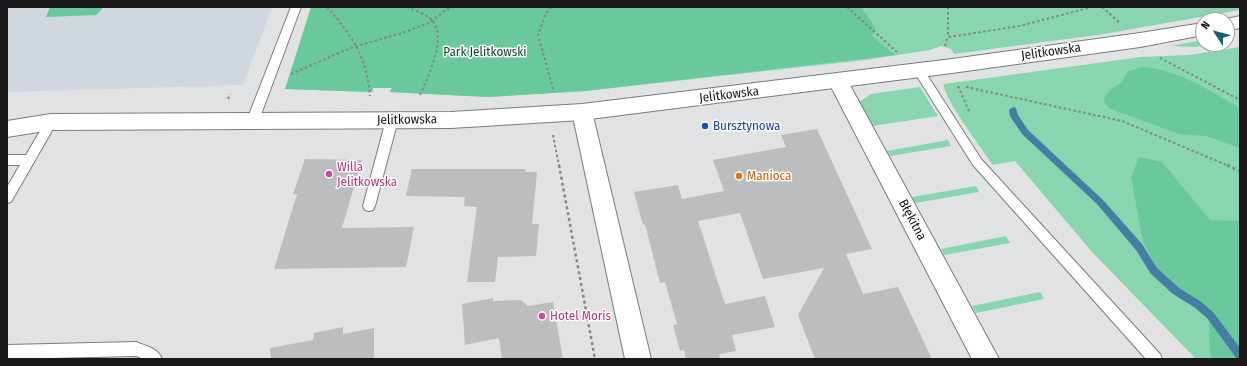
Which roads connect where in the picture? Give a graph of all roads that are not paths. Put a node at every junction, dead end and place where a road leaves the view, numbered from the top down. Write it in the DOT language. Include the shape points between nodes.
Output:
graph roads {
  1 [pos="296,7"];
  2 [pos="1195,30"];
  3 [pos="918,70"];
  4 [pos="838,81"];
  5 [pos="582,112"];
  6 [pos="7,114"];
  7 [pos="253,120"];
  8 [pos="392,120"];
  9 [pos="51,122"];
  10 [pos="7,129"];
  11 [pos="7,160"];
  12 [pos="29,160"];
  13 [pos="7,198"];
  14 [pos="369,206"];
  15 [pos="7,352"];
  16 [pos="154,359"];
  17 [pos="638,359"];
  18 [pos="986,359"];
  19 [pos="1155,359"];
  1 -- 7 [label="lane"];
  2 -- 3 [label="street, Jelitkowska"];
  3 -- 4 [label="street, Jelitkowska"];
  3 -- 19 [label="lane" via="977,162"];
  4 -- 5 [label="street, Jelitkowska"];
  4 -- 18 [label="street, Błękitna"];
  5 -- 8 [label="street, Jelitkowska" via="466,119"];
  5 -- 17 [label="street"];
  6 -- 9 [label="street, Jelitkowska"];
  7 -- 8 [label="street, Jelitkowska"];
  7 -- 9 [label="street, Jelitkowska"];
  8 -- 14 [label="lane"];
  9 -- 10 [label="street, Jelitkowska"];
  9 -- 12 [label="lane"];
  11 -- 12 [label="lane"];
  12 -- 13 [label="lane"];
  15 -- 16 [label="lane" via="136,349"];
}
